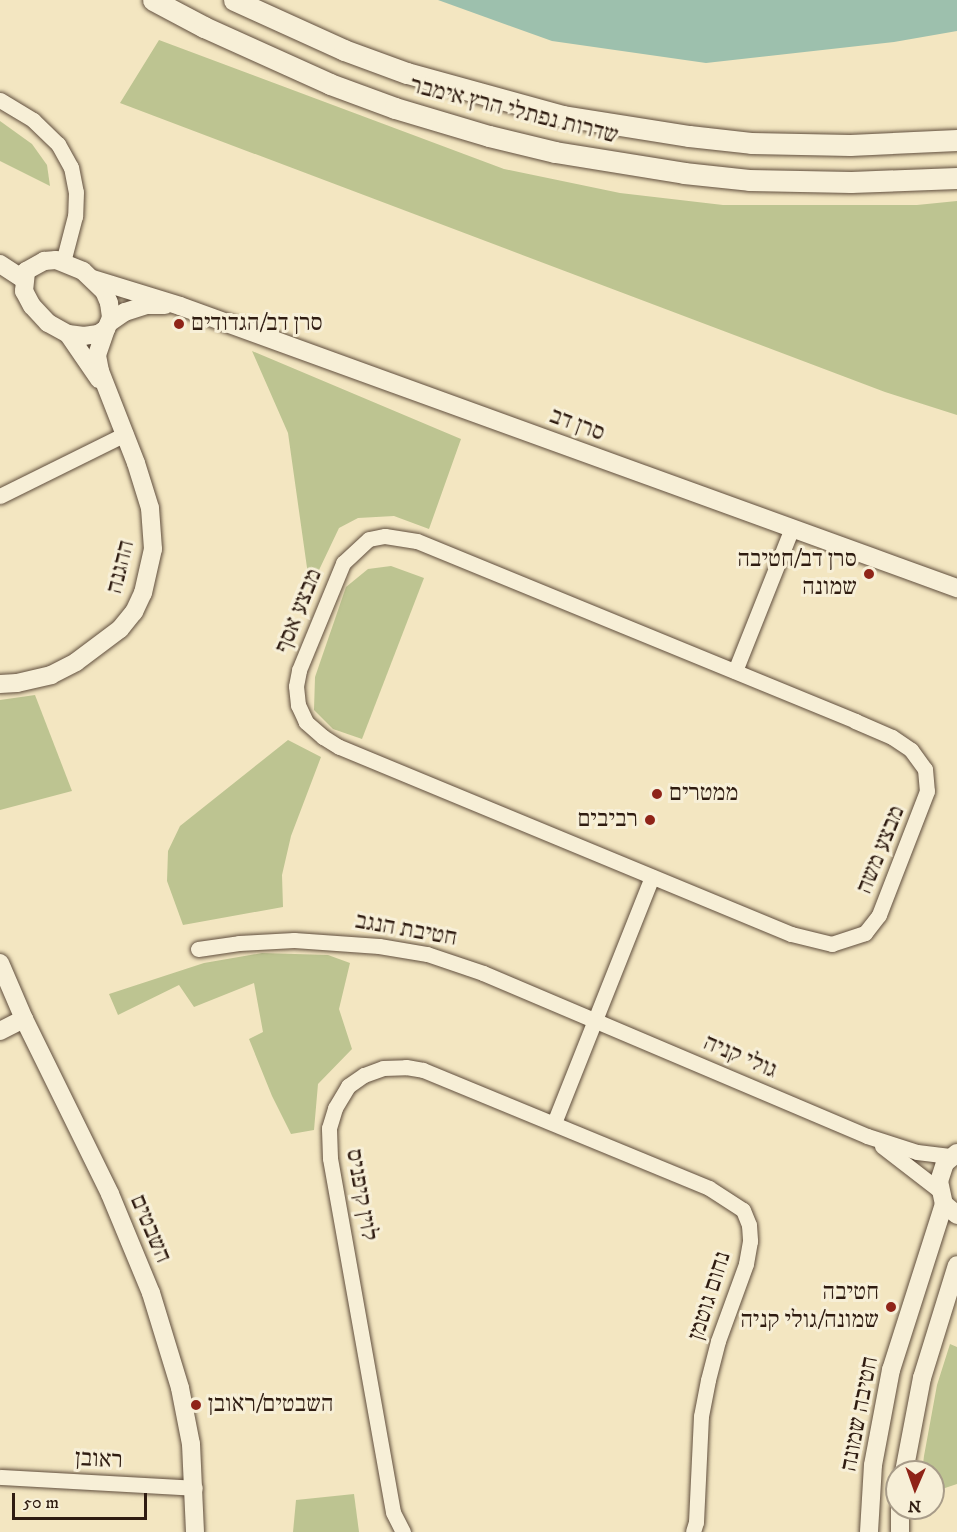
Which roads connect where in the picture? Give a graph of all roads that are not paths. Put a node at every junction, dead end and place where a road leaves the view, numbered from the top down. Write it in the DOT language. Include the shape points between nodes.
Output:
graph roads {
  1 [pos="153,0"];
  2 [pos="234,0"];
  3 [pos="0,100"];
  4 [pos="957,140"];
  5 [pos="957,178"];
  6 [pos="63,262"];
  7 [pos="0,264"];
  8 [pos="23,279"];
  9 [pos="93,279"];
  10 [pos="180,306"];
  11 [pos="107,326"];
  12 [pos="68,334"];
  13 [pos="105,385"];
  14 [pos="125,434"];
  15 [pos="0,496"];
  16 [pos="792,528"];
  17 [pos="957,588"];
  18 [pos="735,671"];
  19 [pos="0,684"];
  20 [pos="652,877"];
  21 [pos="198,949"];
  22 [pos="0,963"];
  23 [pos="24,1019"];
  24 [pos="595,1020"];
  25 [pos="0,1031"];
  26 [pos="554,1123"];
  27 [pos="867,1136"];
  28 [pos="954,1155"];
  29 [pos="947,1203"];
  30 [pos="957,1265"];
  31 [pos="905,1460"];
  32 [pos="0,1477"];
  33 [pos="195,1488"];
  34 [pos="195,1532"];
  35 [pos="403,1532"];
  36 [pos="693,1532"];
  37 [pos="869,1532"];
  1 -- 5 [label="main road, שדרות נפתלי הרץ אימבר" via="330,84 426,118 555,152 748,180 884,182"];
  2 -- 4 [label="main road, שדרות נפתלי הרץ אימבר" via="344,50 407,73 562,116 751,143 883,145"];
  3 -- 6 [label="street" via="33,120 58,144 71,167 75,216"];
  6 -- 8 [label="street" via="44,261 26,271"];
  6 -- 9 [label="street"];
  7 -- 8 [label="street"];
  8 -- 12 [label="street" via="32,306 48,323"];
  9 -- 10 [label="street, סרן דב"];
  9 -- 11 [label="street" via="109,303"];
  10 -- 11 [label="street, סרן דב" via="146,305 125,312"];
  10 -- 16 [label="street, סרן דב"];
  11 -- 12 [label="street" via="98,334"];
  11 -- 13 [label="street, ההגנה" via="98,355"];
  12 -- 13 [label="street, ההגנה"];
  13 -- 14 [label="street, ההגנה"];
  14 -- 15 [label="street"];
  14 -- 19 [label="street, ההגנה" via="145,489 154,532 149,571 134,612 120,629 76,662 51,675"];
  16 -- 17 [label="street, סרן דב"];
  16 -- 18 [label="street"];
  18 -- 20 [label="street, מבצע משה" via="892,737 911,750 925,769 927,791 921,811 879,915 865,933 832,944 791,934"];
  18 -- 20 [label="street, מבצע אסף" via="417,541 385,536 369,539 343,562 336,578 299,670 298,705 306,722 339,747"];
  20 -- 24 [label="street"];
  21 -- 24 [label="street, חטיבת הנגב" via="294,940 427,954"];
  22 -- 23 [label="street, השבטים"];
  23 -- 25 [label="street"];
  23 -- 33 [label="street, השבטים" via="110,1194 151,1293 180,1388"];
  24 -- 26 [label="street"];
  24 -- 27 [label="street, גולי קניה"];
  26 -- 35 [label="street, לוין קיפניס" via="423,1070 405,1067 382,1068 364,1075 348,1086 335,1108 329,1128 330,1158 393,1512"];
  26 -- 36 [label="street, נחום גוטמן" via="709,1188 743,1210 749,1226 746,1264 718,1341 703,1407"];
  27 -- 28 [label="street, גולי קניה" via="917,1152"];
  27 -- 29 [label="street, גולי קניה" via="907,1163"];
  28 -- 29 [label="street, חטיבה שמונה" via="941,1172"];
  29 -- 37 [label="street, חטיבה שמונה" via="891,1370 873,1465"];
  30 -- 31 [label="street" via="922,1378"];
  32 -- 33 [label="street, ראובן"];
  33 -- 34 [label="street, השבטים"];
}
